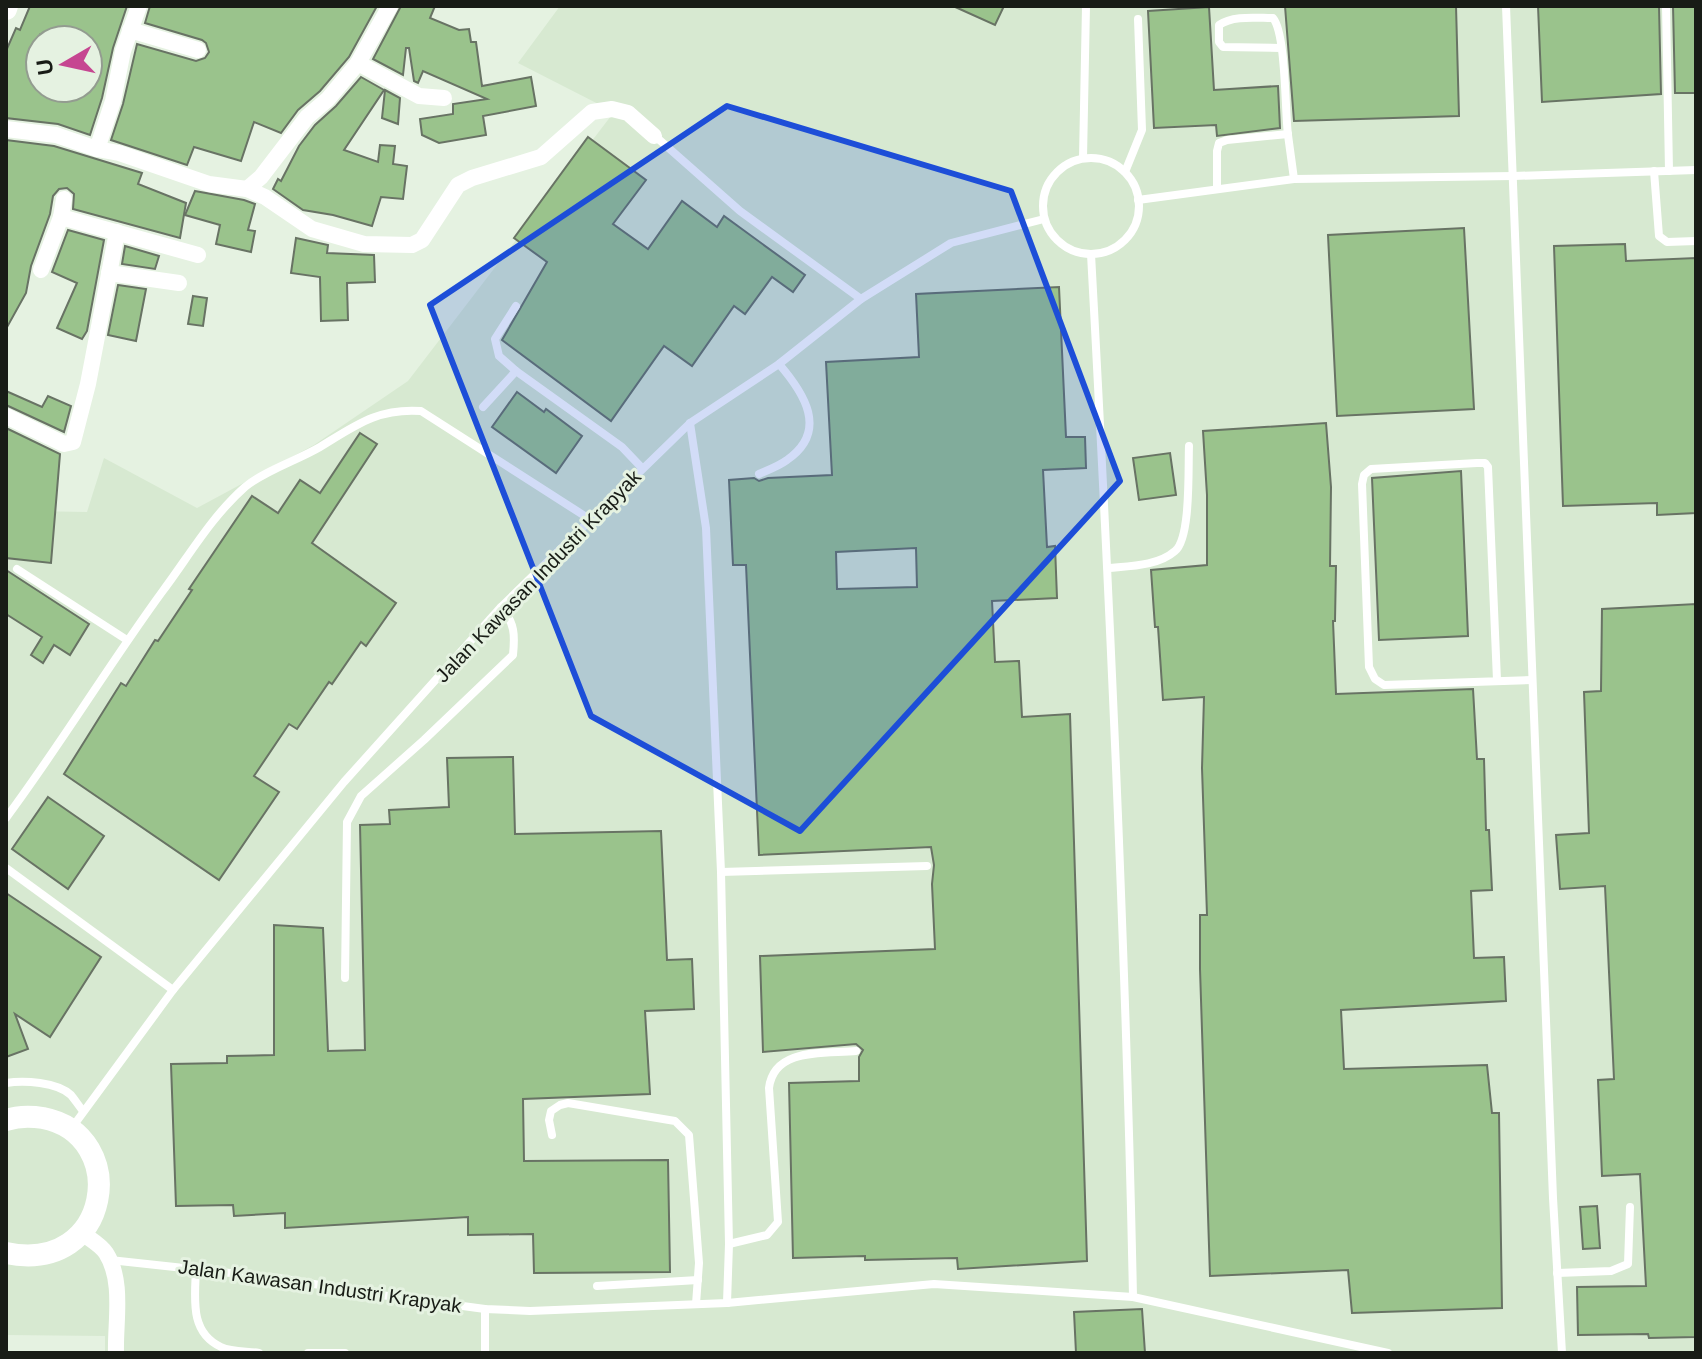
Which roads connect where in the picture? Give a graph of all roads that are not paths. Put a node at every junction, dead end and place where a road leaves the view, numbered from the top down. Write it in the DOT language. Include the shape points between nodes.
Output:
graph roads {
  1 [pos="139,6"];
  2 [pos="390,6"];
  3 [pos="1086,6"];
  4 [pos="1506,6"];
  5 [pos="1666,6"];
  6 [pos="1138,19"];
  7 [pos="130,30"];
  8 [pos="1281,48"];
  9 [pos="198,50"];
  10 [pos="358,63"];
  11 [pos="444,98"];
  12 [pos="6,129"];
  13 [pos="1288,134"];
  14 [pos="654,136"];
  15 [pos="97,149"];
  16 [pos="1083,158"];
  17 [pos="1696,170"];
  18 [pos="1654,171"];
  19 [pos="1669,171"];
  20 [pos="1125,172"];
  21 [pos="1514,176"];
  22 [pos="1294,179"];
  23 [pos="247,189"];
  24 [pos="1217,189"];
  25 [pos="64,199"];
  26 [pos="1138,200"];
  27 [pos="61,217"];
  28 [pos="1044,219"];
  29 [pos="117,232"];
  30 [pos="1696,241"];
  31 [pos="1091,254"];
  32 [pos="198,255"];
  33 [pos="41,270"];
  34 [pos="109,273"];
  35 [pos="179,283"];
  36 [pos="861,299"];
  37 [pos="516,306"];
  38 [pos="779,364"];
  39 [pos="516,371"];
  40 [pos="483,407"];
  41 [pos="6,416"];
  42 [pos="690,423"];
  43 [pos="1189,446"];
  44 [pos="642,468"];
  45 [pos="759,474"];
  46 [pos="591,520"];
  47 [pos="1109,568"];
  48 [pos="17,569"];
  49 [pos="501,607"];
  50 [pos="127,640"];
  51 [pos="1497,680"];
  52 [pos="1532,680"];
  53 [pos="6,818"];
  54 [pos="927,866"];
  55 [pos="6,868"];
  56 [pos="721,872"];
  57 [pos="345,978"];
  58 [pos="173,990"];
  59 [pos="856,1051"];
  60 [pos="6,1083"];
  61 [pos="6,1120"];
  62 [pos="77,1121"];
  63 [pos="552,1135"];
  64 [pos="1630,1207"];
  65 [pos="82,1233"];
  66 [pos="729,1244"];
  67 [pos="6,1253"];
  68 [pos="109,1260"];
  69 [pos="196,1268"];
  70 [pos="1557,1273"];
  71 [pos="698,1280"];
  72 [pos="597,1286"];
  73 [pos="1133,1297"];
  74 [pos="727,1303"];
  75 [pos="696,1304"];
  76 [pos="485,1309"];
  77 [pos="116,1353"];
  78 [pos="259,1353"];
  79 [pos="308,1353"];
  80 [pos="345,1353"];
  81 [pos="485,1353"];
  82 [pos="1388,1353"];
  83 [pos="1562,1353"];
  1 -- 7 [label="street"];
  2 -- 10 [label="street"];
  3 -- 16 [label="lane"];
  4 -- 21 [label="lane"];
  5 -- 19 [label="lane"];
  6 -- 20 [label="lane" via="1142,130"];
  7 -- 9 [label="street"];
  7 -- 15 [label="street"];
  8 -- 8 [label="lane" via="1273,18 1225,20 1219,25 1223,47"];
  8 -- 13 [label="lane"];
  10 -- 11 [label="street" via="419,96"];
  10 -- 23 [label="street"];
  12 -- 15 [label="street" via="56,135"];
  13 -- 22 [label="lane"];
  13 -- 24 [label="lane" via="1219,143"];
  14 -- 23 [label="street" via="628,113 592,112 541,157 458,185 422,240 412,245 364,244 312,229"];
  14 -- 36 [label="lane" via="740,211"];
  15 -- 23 [label="street" via="209,184"];
  16 -- 20 [label="lane" via="1099,158"];
  16 -- 28 [label="lane" via="1068,163 1051,180"];
  17 -- 19 [label="lane"];
  18 -- 19 [label="lane"];
  18 -- 21 [label="lane"];
  18 -- 30 [label="lane" via="1659,236 1667,242"];
  20 -- 26 [label="lane"];
  21 -- 22 [label="lane"];
  21 -- 52 [label="lane"];
  22 -- 24 [label="lane"];
  24 -- 26 [label="lane"];
  25 -- 27 [label="street"];
  26 -- 31 [label="lane" via="1132,231 1114,248"];
  27 -- 29 [label="street"];
  27 -- 33 [label="street"];
  28 -- 31 [label="lane" via="1062,244"];
  28 -- 36 [label="lane, Jalan Kawasan Industri Krapyak" via="951,243"];
  29 -- 32 [label="street"];
  29 -- 34 [label="street"];
  31 -- 47 [label="lane"];
  34 -- 35 [label="street"];
  34 -- 41 [label="street" via="73,442 64,444"];
  36 -- 38 [label="lane, Jalan Kawasan Industri Krapyak"];
  37 -- 39 [label="lane" via="495,339 499,356"];
  38 -- 42 [label="lane, Jalan Kawasan Industri Krapyak"];
  38 -- 45 [label="lane" via="805,397 807,438 788,460"];
  39 -- 40 [label="lane"];
  39 -- 44 [label="lane" via="622,447"];
  42 -- 44 [label="lane, Jalan Kawasan Industri Krapyak"];
  42 -- 56 [label="lane" via="706,528"];
  43 -- 47 [label="lane" via="1184,534 1178,550 1163,559"];
  44 -- 46 [label="lane, Jalan Kawasan Industri Krapyak"];
  46 -- 49 [label="lane, Jalan Kawasan Industri Krapyak"];
  46 -- 50 [label="lane" via="421,411 379,414 247,485 206,528"];
  47 -- 73 [label="lane"];
  48 -- 50 [label="lane"];
  49 -- 57 [label="lane" via="515,634 513,655 361,796 347,822"];
  49 -- 58 [label="lane, Jalan Kawasan Industri Krapyak" via="344,782"];
  50 -- 53 [label="lane"];
  51 -- 51 [label="lane" via="1488,467 1477,463 1371,469 1362,484 1369,667 1375,679 1384,685"];
  51 -- 52 [label="lane"];
  52 -- 70 [label="lane"];
  54 -- 56 [label="lane"];
  55 -- 58 [label="lane"];
  56 -- 66 [label="lane"];
  58 -- 62 [label="lane, Jalan Kawasan Industri Krapyak"];
  59 -- 66 [label="lane" via="799,1056 773,1072 769,1088 778,1222 767,1235"];
  60 -- 62 [label="lane" via="61,1089 70,1095"];
  61 -- 62 [label="street" via="32,1116"];
  62 -- 65 [label="street" via="99,1180 92,1219"];
  63 -- 71 [label="lane" via="551,1111 568,1103 675,1121 684,1127 689,1135"];
  64 -- 70 [label="lane" via="1628,1264 1611,1271"];
  65 -- 67 [label="street" via="47,1255"];
  65 -- 68 [label="street"];
  66 -- 74 [label="lane"];
  68 -- 69 [label="lane, Jalan Kawasan Industri Krapyak"];
  68 -- 77 [label="street" via="117,1289"];
  69 -- 76 [label="lane, Jalan Kawasan Industri Krapyak"];
  69 -- 78 [label="lane" via="195,1316 207,1337 222,1347"];
  70 -- 83 [label="lane"];
  71 -- 72 [label="lane"];
  71 -- 75 [label="lane"];
  73 -- 74 [label="lane, Jalan Kawasan Industri Krapyak" via="934,1284"];
  73 -- 82 [label="lane, Jalan Kawasan Industri Krapyak"];
  74 -- 75 [label="lane, Jalan Kawasan Industri Krapyak"];
  75 -- 76 [label="lane, Jalan Kawasan Industri Krapyak"];
  76 -- 81 [label="lane"];
  79 -- 80 [label="lane"];
}
